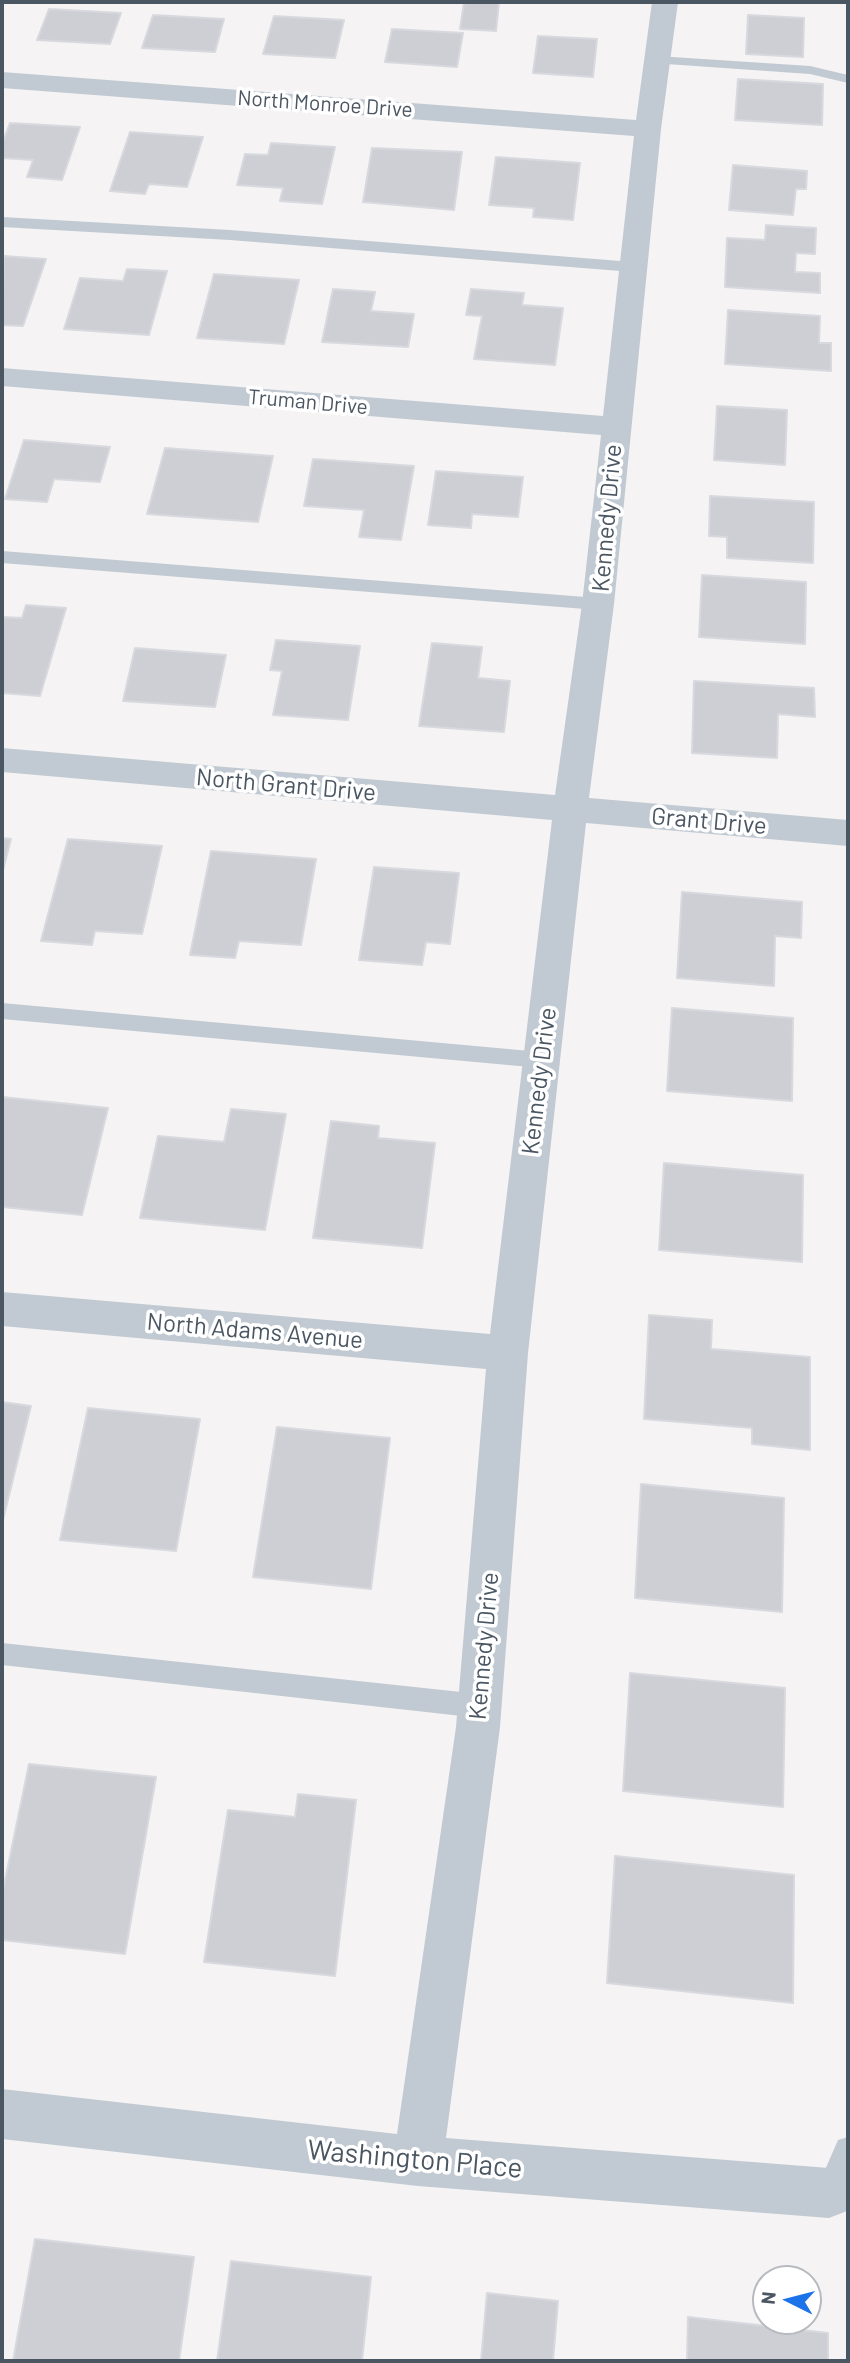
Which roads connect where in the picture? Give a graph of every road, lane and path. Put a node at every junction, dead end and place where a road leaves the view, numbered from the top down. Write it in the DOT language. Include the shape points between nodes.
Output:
graph roads {
  1 [pos="665,2"];
  2 [pos="657,60"];
  3 [pos="848,79"];
  4 [pos="2,80"];
  5 [pos="648,128"];
  6 [pos="2,222"];
  7 [pos="633,267"];
  8 [pos="2,377"];
  9 [pos="615,427"];
  10 [pos="2,557"];
  11 [pos="598,604"];
  12 [pos="2,760"];
  13 [pos="570,810"];
  14 [pos="848,833"];
  15 [pos="2,1011"];
  16 [pos="541,1060"];
  17 [pos="2,1310"];
  18 [pos="508,1353"];
  19 [pos="2,1654"];
  20 [pos="480,1706"];
  21 [pos="2,2114"];
  22 [pos="418,2161"];
  23 [pos="839,2171"];
  1 -- 2 [label="street, Kennedy Drive"];
  2 -- 3 [label="lane" via="810,70"];
  2 -- 5 [label="street, Kennedy Drive"];
  4 -- 5 [label="street, North Monroe Drive"];
  5 -- 7 [label="street, Kennedy Drive"];
  6 -- 7 [label="lane"];
  7 -- 9 [label="street, Kennedy Drive"];
  8 -- 9 [label="street, Truman Drive"];
  9 -- 11 [label="street, Kennedy Drive"];
  10 -- 11 [label="lane"];
  11 -- 13 [label="street, Kennedy Drive"];
  12 -- 13 [label="street, North Grant Drive"];
  13 -- 14 [label="street, Grant Drive"];
  13 -- 16 [label="street, Kennedy Drive"];
  15 -- 16 [label="lane"];
  16 -- 18 [label="street, Kennedy Drive"];
  17 -- 18 [label="street, North Adams Avenue"];
  18 -- 20 [label="street, Kennedy Drive"];
  19 -- 20 [label="lane"];
  20 -- 22 [label="street, Kennedy Drive"];
  21 -- 22 [label="street, Washington Place"];
  22 -- 23 [label="street, Washington Place"];
}
